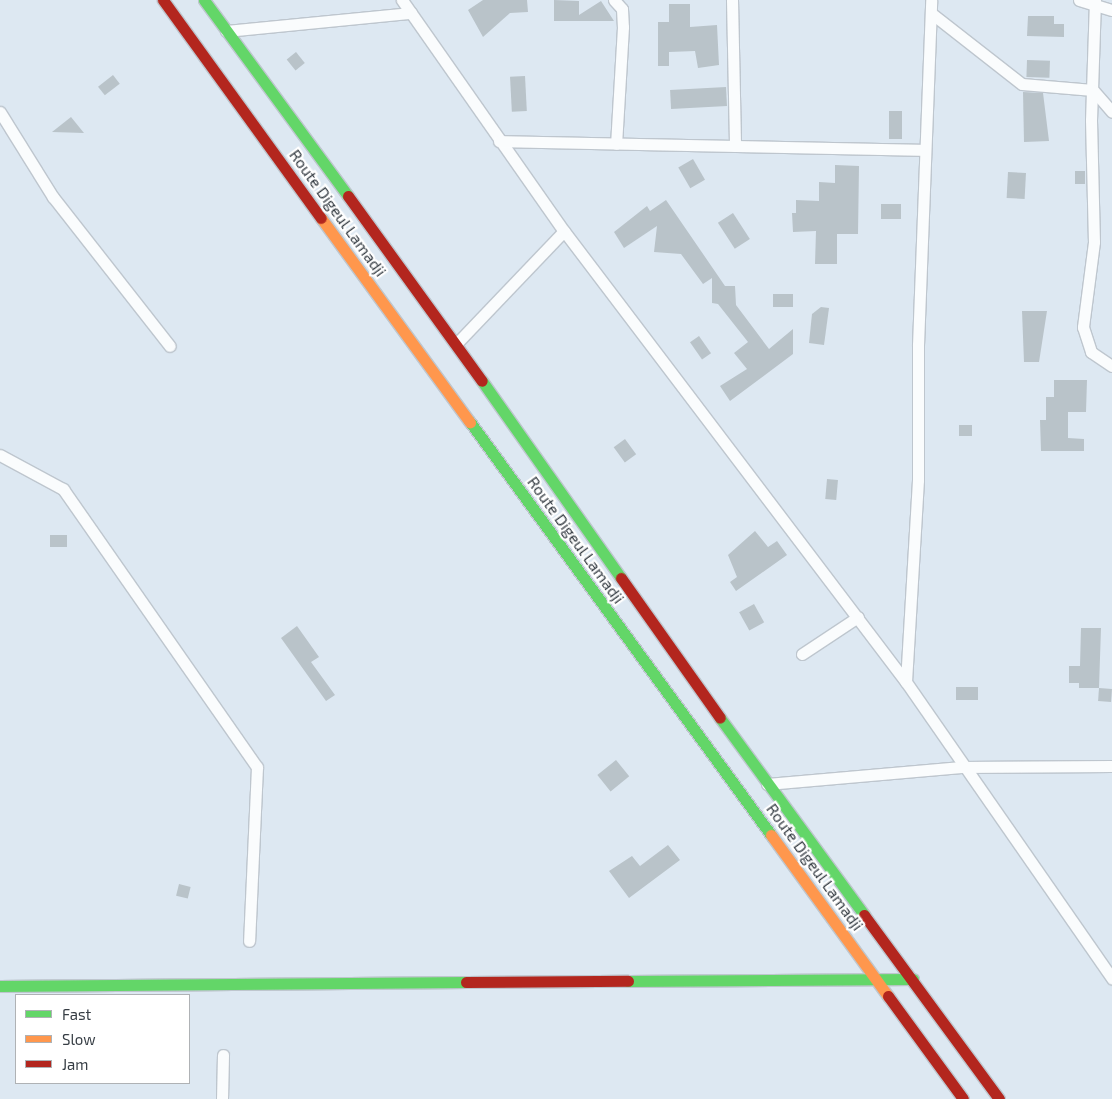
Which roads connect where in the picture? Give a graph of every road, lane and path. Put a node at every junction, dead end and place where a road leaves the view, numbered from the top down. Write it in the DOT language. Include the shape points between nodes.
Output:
graph roads {
  1 [pos="163,0"];
  2 [pos="204,0"];
  3 [pos="402,0"];
  4 [pos="614,0"];
  5 [pos="732,0"];
  6 [pos="931,0"];
  7 [pos="1079,0"];
  8 [pos="1095,2"];
  9 [pos="1112,10"];
  10 [pos="411,13"];
  11 [pos="931,13"];
  12 [pos="226,31"];
  13 [pos="1093,90"];
  14 [pos="0,112"];
  15 [pos="1112,112"];
  16 [pos="499,142"];
  17 [pos="616,144"];
  18 [pos="735,146"];
  19 [pos="924,150"];
  20 [pos="564,231"];
  21 [pos="456,344"];
  22 [pos="170,346"];
  23 [pos="1112,366"];
  24 [pos="0,455"];
  25 [pos="858,617"];
  26 [pos="802,654"];
  27 [pos="906,682"];
  28 [pos="1112,766"];
  29 [pos="962,768"];
  30 [pos="767,784"];
  31 [pos="249,941"];
  32 [pos="1112,978"];
  33 [pos="876,979"];
  34 [pos="913,979"];
  35 [pos="0,986"];
  36 [pos="223,1055"];
  37 [pos="994,1097"];
  38 [pos="222,1099"];
  39 [pos="963,1099"];
  1 -- 33 [label="main road, Route Digeul Lamadji"];
  2 -- 12 [label="main road, Route Digeul Lamadji"];
  3 -- 10 [label="street"];
  4 -- 17 [label="street" via="622,9 623,27"];
  5 -- 18 [label="street"];
  6 -- 11 [label="street"];
  7 -- 8 [label="street"];
  8 -- 9 [label="street"];
  8 -- 13 [label="street"];
  10 -- 12 [label="street"];
  10 -- 16 [label="street"];
  11 -- 13 [label="street" via="1022,84"];
  11 -- 19 [label="street"];
  12 -- 21 [label="main road, Route Digeul Lamadji"];
  13 -- 15 [label="street"];
  13 -- 23 [label="street" via="1094,242 1083,328 1091,352"];
  14 -- 22 [label="street" via="53,197"];
  16 -- 17 [label="street"];
  16 -- 20 [label="street"];
  17 -- 18 [label="street"];
  18 -- 19 [label="street"];
  19 -- 27 [label="street" via="918,480"];
  20 -- 21 [label="street"];
  20 -- 25 [label="street"];
  21 -- 30 [label="main road, Route Digeul Lamadji"];
  24 -- 31 [label="street" via="63,489 257,767"];
  25 -- 26 [label="street"];
  25 -- 27 [label="street"];
  27 -- 29 [label="street"];
  28 -- 29 [label="street"];
  29 -- 30 [label="street"];
  29 -- 32 [label="street"];
  30 -- 34 [label="main road, Route Digeul Lamadji"];
  33 -- 34 [label="main road"];
  33 -- 35 [label="main road"];
  33 -- 39 [label="main road, Route Digeul Lamadji"];
  34 -- 37 [label="main road, Route Digeul Lamadji"];
  36 -- 38 [label="street"];
}
